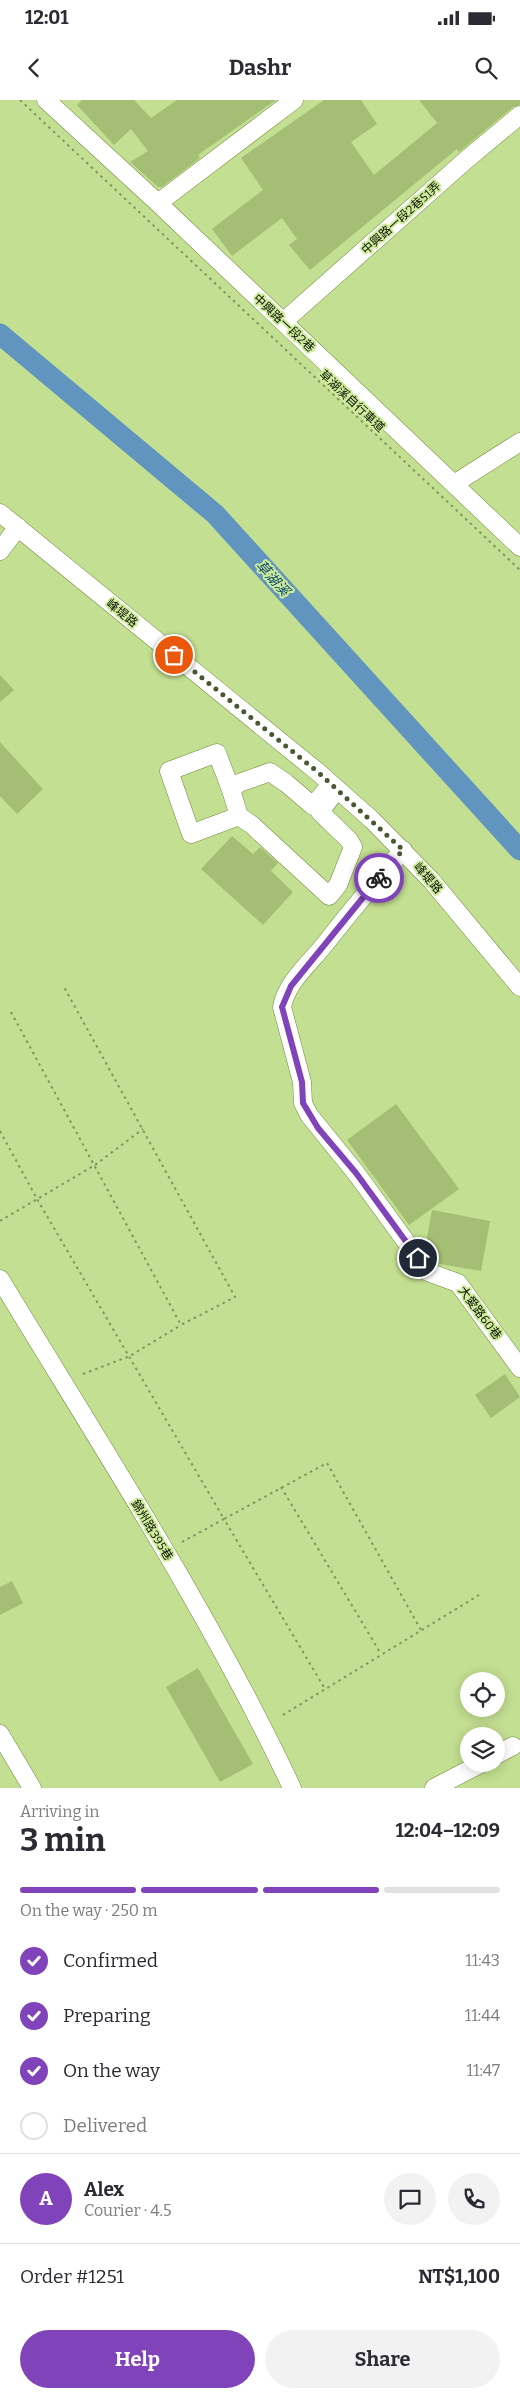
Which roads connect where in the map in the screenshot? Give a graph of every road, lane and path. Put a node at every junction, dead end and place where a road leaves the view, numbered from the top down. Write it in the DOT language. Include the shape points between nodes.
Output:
graph roads {
  1 [pos="20,100"];
  2 [pos="46,100"];
  3 [pos="294,100"];
  4 [pos="520,115"];
  5 [pos="158,203"];
  6 [pos="283,322"];
  7 [pos="520,442"];
  8 [pos="454,484"];
  9 [pos="0,513"];
  10 [pos="18,527"];
  11 [pos="520,547"];
  12 [pos="0,551"];
  13 [pos="520,570"];
  14 [pos="334,786"];
  15 [pos="231,790"];
  16 [pos="239,816"];
  17 [pos="403,850"];
  18 [pos="64,987"];
  19 [pos="520,987"];
  20 [pos="12,1012"];
  21 [pos="143,1129"];
  22 [pos="0,1131"];
  23 [pos="95,1165"];
  24 [pos="37,1199"];
  25 [pos="0,1221"];
  26 [pos="0,1279"];
  27 [pos="181,1325"];
  28 [pos="130,1356"];
  29 [pos="520,1368"];
  30 [pos="83,1374"];
  31 [pos="282,1487"];
  32 [pos="224,1519"];
  33 [pos="182,1542"];
  34 [pos="479,1595"];
  35 [pos="421,1630"];
  36 [pos="381,1654"];
  37 [pos="325,1689"];
  38 [pos="283,1715"];
  39 [pos="0,1734"];
  40 [pos="513,1746"];
  41 [pos="505,1750"];
  42 [pos="465,1772"];
  43 [pos="32,1788"];
  44 [pos="292,1788"];
  45 [pos="434,1788"];
  1 -- 13 [label="path, 草湖溪自行車道"];
  2 -- 5 [label="street, 中興路一段2巷"];
  3 -- 5 [label="street"];
  4 -- 6 [label="street, 中興路一段2巷51弄"];
  5 -- 6 [label="street, 中興路一段2巷"];
  6 -- 8 [label="street, 中興路一段2巷"];
  7 -- 8 [label="street"];
  8 -- 11 [label="street, 中興路一段2巷"];
  9 -- 10 [label="street, 峰堤路"];
  10 -- 12 [label="street"];
  10 -- 14 [label="street, 峰堤路"];
  14 -- 15 [label="street" via="313,806 270,772 240,783"];
  14 -- 16 [label="street" via="320,812 353,847 338,885 329,896"];
  14 -- 17 [label="street, 峰堤路"];
  15 -- 16 [label="street"];
  15 -- 16 [label="street" via="217,754 168,772 191,834"];
  17 -- 19 [label="street, 峰堤路"];
  17 -- 29 [label="street, 大愛路60巷" via="343,919 283,1000 282,1007 302,1082 303,1103 318,1128 356,1173 428,1272 458,1283"];
  18 -- 21 [label="path"];
  20 -- 23 [label="path"];
  21 -- 23 [label="path"];
  21 -- 27 [label="path" via="235,1297"];
  22 -- 24 [label="path"];
  23 -- 24 [label="path"];
  23 -- 27 [label="path"];
  24 -- 25 [label="path"];
  24 -- 28 [label="path"];
  26 -- 44 [label="street, 錦州路395巷" via="192,1596"];
  27 -- 28 [label="path"];
  28 -- 30 [label="path"];
  28 -- 32 [label="path"];
  31 -- 32 [label="path"];
  31 -- 35 [label="path" via="326,1463"];
  31 -- 36 [label="path"];
  32 -- 33 [label="path"];
  32 -- 37 [label="path"];
  34 -- 35 [label="path"];
  35 -- 36 [label="path"];
  36 -- 37 [label="path"];
  37 -- 38 [label="path"];
  39 -- 43 [label="street"];
  40 -- 41 [label="street"];
  42 -- 45 [label="street"];
}
